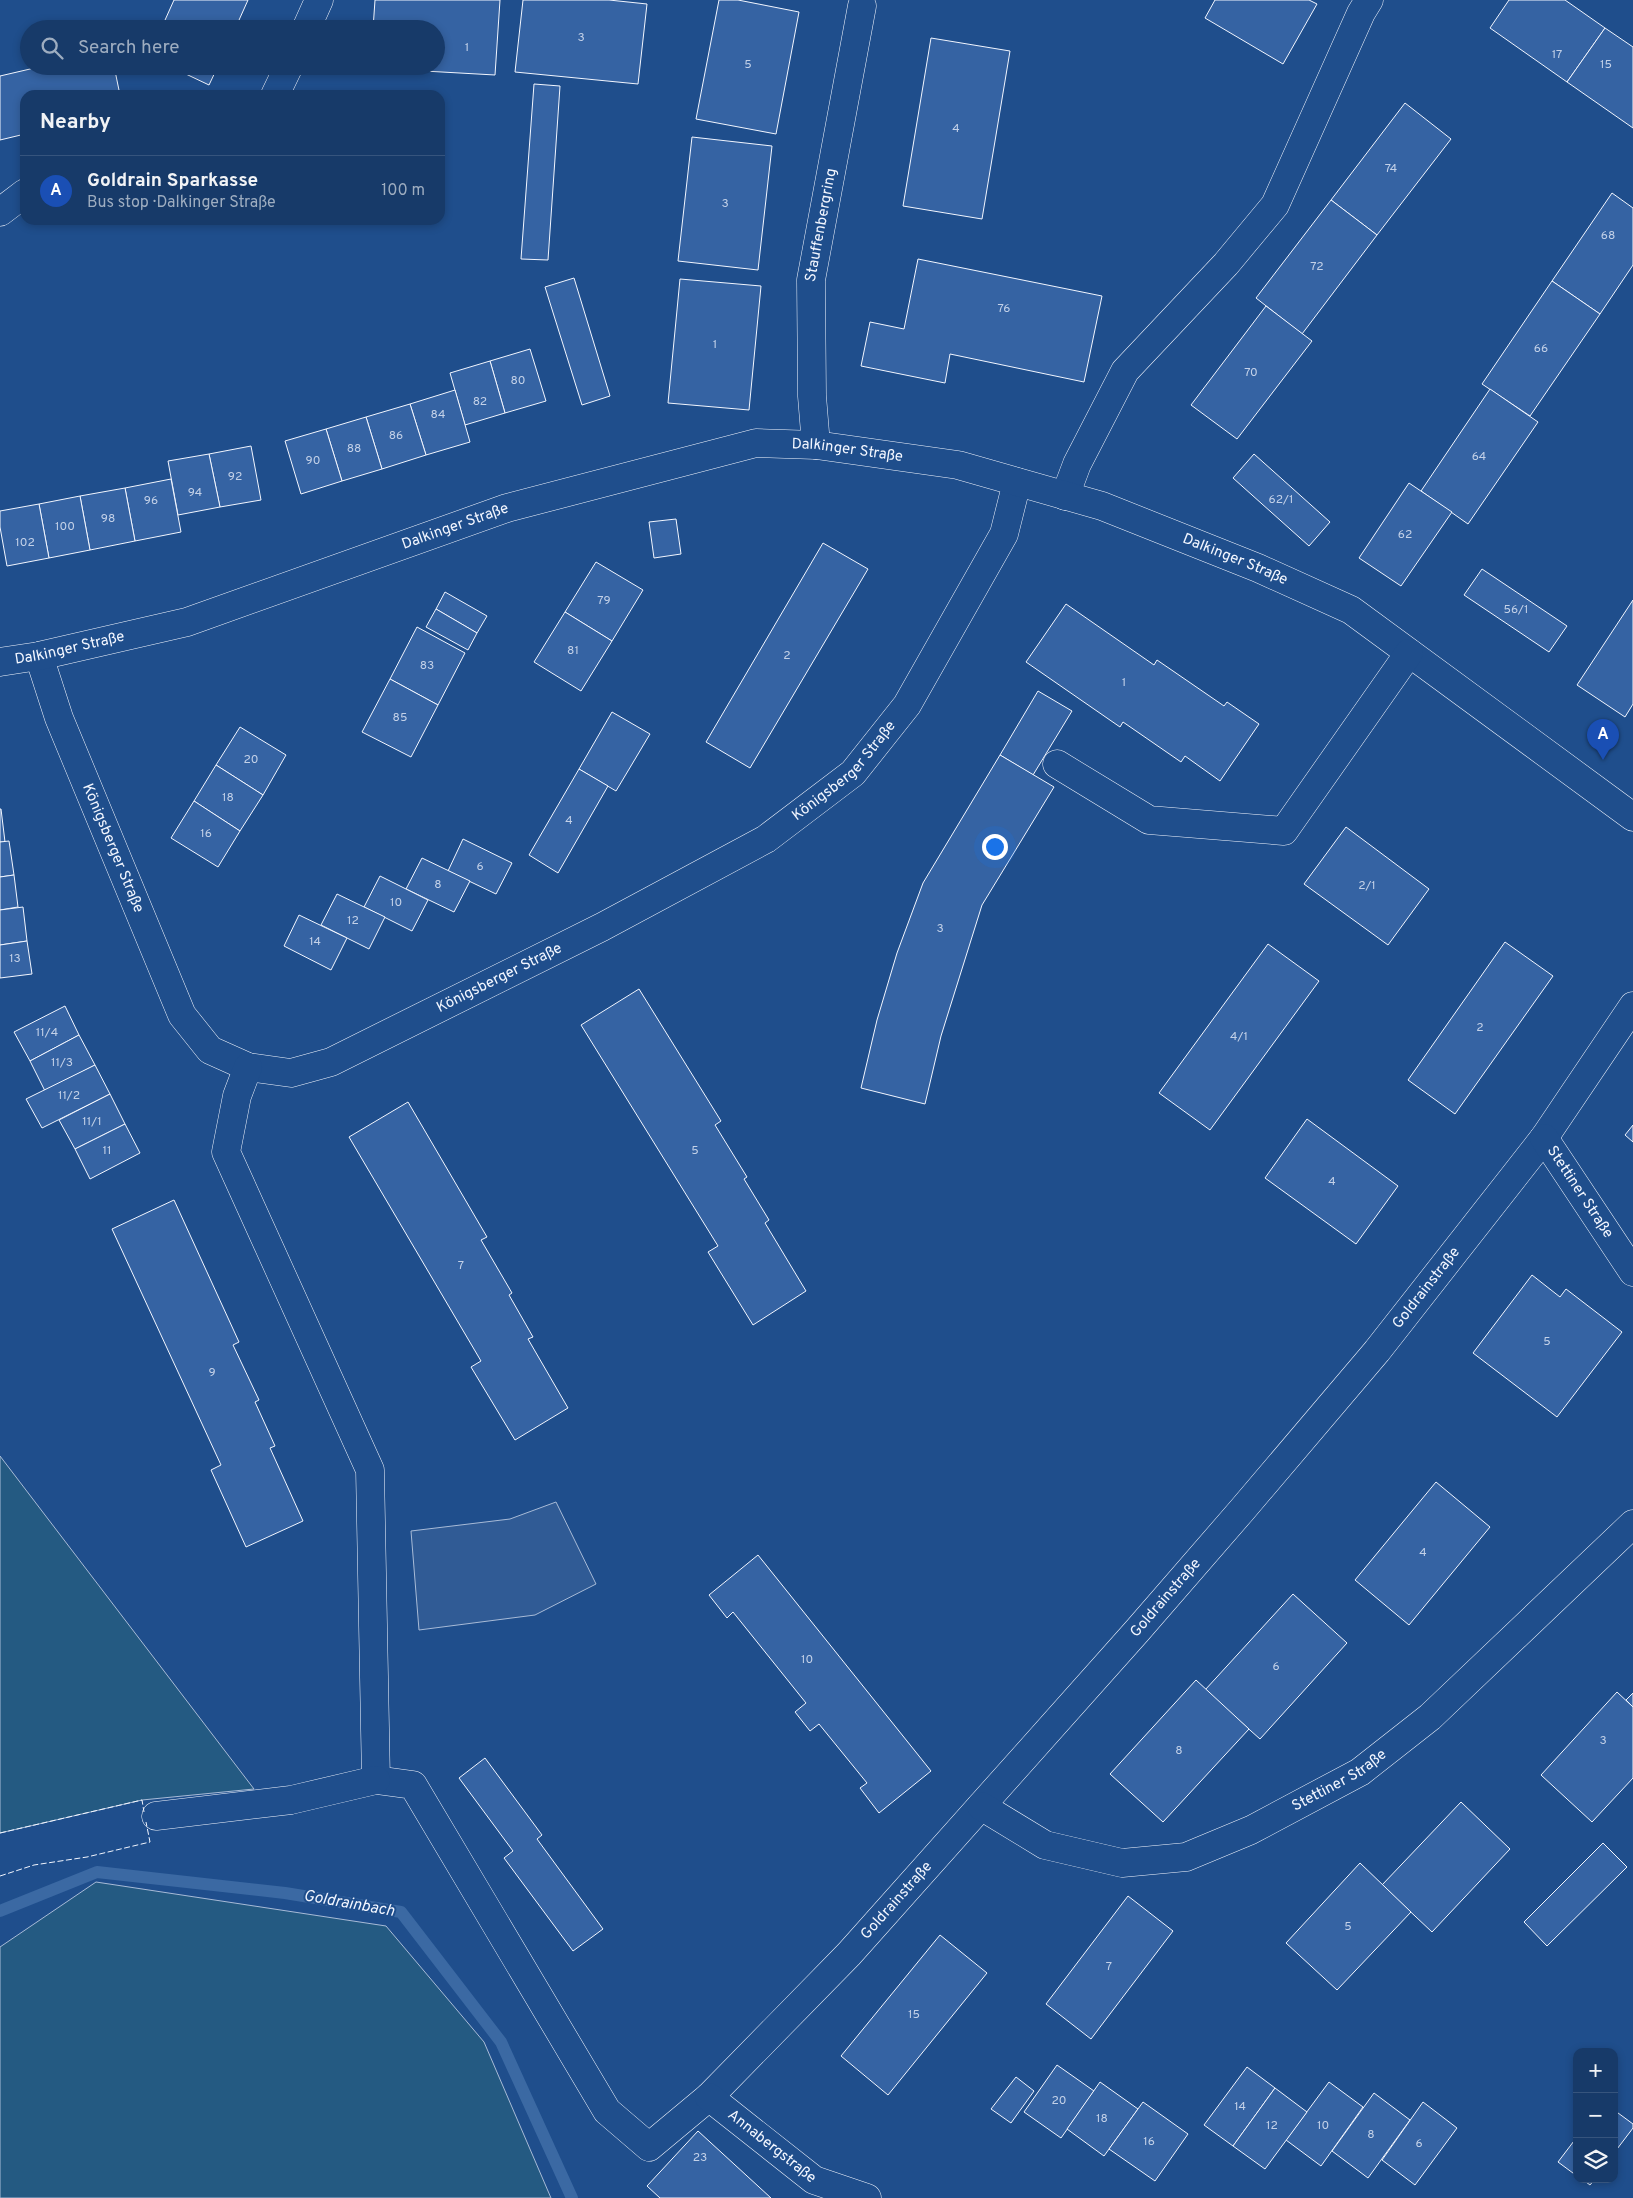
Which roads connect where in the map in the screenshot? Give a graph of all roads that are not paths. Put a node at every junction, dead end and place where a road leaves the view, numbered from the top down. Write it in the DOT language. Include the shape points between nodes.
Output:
graph roads {
  1 [pos="319,0"];
  2 [pos="1369,0"];
  3 [pos="864,2"];
  4 [pos="310,20"];
  5 [pos="285,75"];
  6 [pos="277,90"];
  7 [pos="20,197"];
  8 [pos="0,212"];
  9 [pos="816,445"];
  10 [pos="1017,482"];
  11 [pos="1065,496"];
  12 [pos="1409,653"];
  13 [pos="39,656"];
  14 [pos="0,662"];
  15 [pos="1057,764"];
  16 [pos="1633,817"];
  17 [pos="1633,1006"];
  18 [pos="248,1066"];
  19 [pos="1544,1138"];
  20 [pos="1633,1272"];
  21 [pos="1633,1524"];
  22 [pos="376,1780"];
  23 [pos="981,1806"];
  24 [pos="156,1816"];
  25 [pos="709,2097"];
  26 [pos="867,2198"];
  1 -- 4 [label="street"];
  2 -- 11 [label="street" via="1275,205 1226,264 1125,370 1077,464"];
  3 -- 9 [label="street, Stauffenbergring" via="811,280 812,396"];
  5 -- 6 [label="street"];
  7 -- 8 [label="street"];
  9 -- 10 [label="street, Dalkinger Straße" via="958,465"];
  9 -- 13 [label="street, Dalkinger Straße" via="756,442 507,508 187,622"];
  10 -- 11 [label="street, Dalkinger Straße"];
  10 -- 18 [label="street, Königsberger Straße" via="1004,534 907,705 853,773 774,833 602,927 331,1062 291,1073"];
  11 -- 12 [label="street, Dalkinger Straße" via="1102,506 1230,557 1351,610"];
  12 -- 15 [label="street" via="1284,831 1149,820"];
  12 -- 16 [label="street, Dalkinger Straße"];
  13 -- 14 [label="street, Dalkinger Straße"];
  13 -- 18 [label="street, Königsberger Straße" via="59,718 182,1015 210,1050"];
  17 -- 19 [label="street, Goldrainstraße"];
  18 -- 22 [label="street" via="237,1096 226,1152 370,1470"];
  19 -- 20 [label="street, Stettiner Straße"];
  19 -- 23 [label="street, Goldrainstraße" via="1377,1351 1137,1631"];
  21 -- 23 [label="street, Stettiner Straße" via="1430,1717 1360,1772 1244,1833 1186,1857 1122,1863 1045,1845"];
  22 -- 24 [label="street" via="291,1800"];
  22 -- 25 [label="street, Goldrainstraße" via="413,1785 607,2111 649,2147"];
  23 -- 25 [label="street, Goldrainstraße" via="850,1954"];
  25 -- 26 [label="street, Annabergstraße" via="814,2180"];
}
